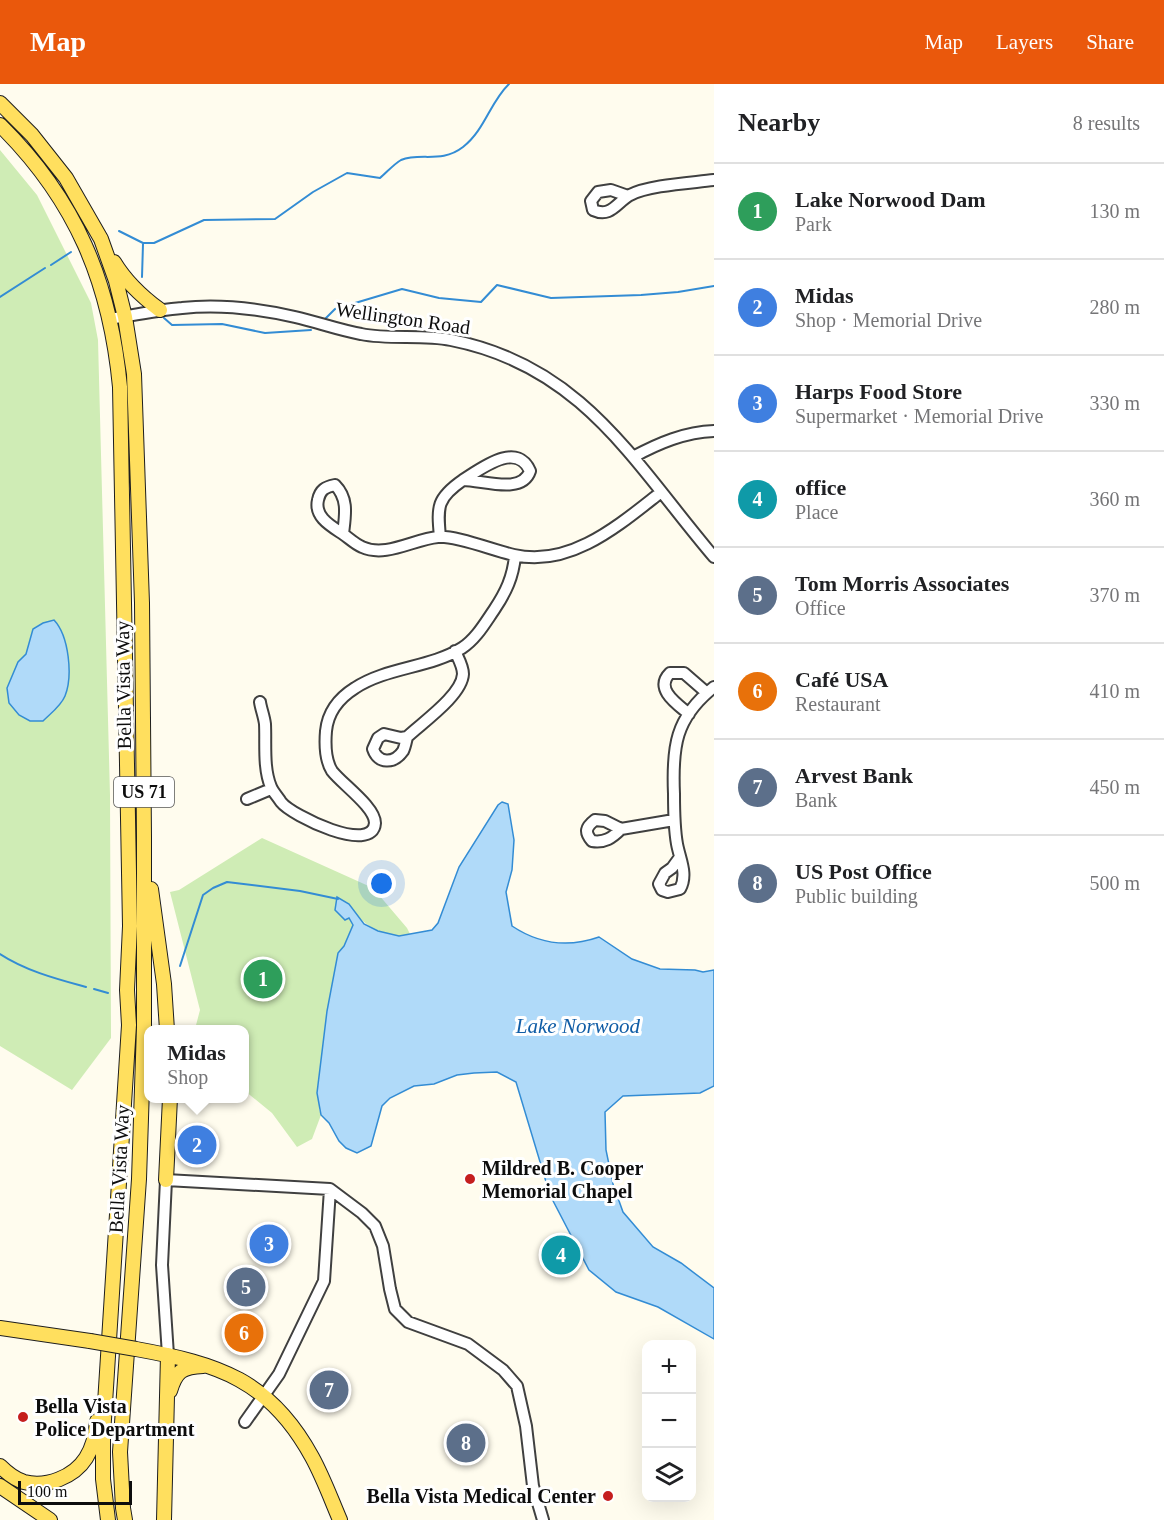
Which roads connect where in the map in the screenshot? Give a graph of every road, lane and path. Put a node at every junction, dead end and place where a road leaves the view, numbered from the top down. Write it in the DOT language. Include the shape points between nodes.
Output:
graph roads {
  1 [pos="0,103"];
  2 [pos="0,125"];
  3 [pos="714,180"];
  4 [pos="628,196"];
  5 [pos="101,239"];
  6 [pos="160,310"];
  7 [pos="125,317"];
  8 [pos="110,319"];
  9 [pos="714,431"];
  10 [pos="633,457"];
  11 [pos="463,480"];
  12 [pos="660,493"];
  13 [pos="343,534"];
  14 [pos="440,537"];
  15 [pos="515,556"];
  16 [pos="714,557"];
  17 [pos="455,651"];
  18 [pos="711,690"];
  19 [pos="260,702"];
  20 [pos="689,714"];
  21 [pos="407,736"];
  22 [pos="271,789"];
  23 [pos="247,799"];
  24 [pos="674,820"];
  25 [pos="621,829"];
  26 [pos="144,837"];
  27 [pos="680,856"];
  28 [pos="167,1025"];
  29 [pos="170,1103"];
  30 [pos="166,1180"];
  31 [pos="330,1189"];
  32 [pos="111,1298"];
  33 [pos="0,1328"];
  34 [pos="168,1355"];
  35 [pos="208,1365"];
  36 [pos="263,1394"];
  37 [pos="167,1402"];
  38 [pos="245,1422"];
  39 [pos="0,1466"];
  40 [pos="0,1486"];
  41 [pos="50,1520"];
  42 [pos="108,1520"];
  43 [pos="125,1520"];
  44 [pos="164,1520"];
  45 [pos="340,1520"];
  46 [pos="543,1520"];
  1 -- 5 [label="main road, Bella Vista Way / US 71" via="66,178"];
  2 -- 8 [label="main road, Bella Vista Way / US 71" via="46,177 69,213 94,263"];
  3 -- 4 [label="street"];
  5 -- 6 [label="main road" via="123,275"];
  5 -- 7 [label="main road, Bella Vista Way / US 71"];
  6 -- 7 [label="street, Wellington Road"];
  6 -- 10 [label="street, Wellington Road" via="218,307 255,311 364,335 428,336 493,352 533,368 564,388 593,412"];
  7 -- 8 [label="street, Wellington Road"];
  7 -- 26 [label="main road, Bella Vista Way / US 71" via="134,374 142,603"];
  8 -- 32 [label="main road, Bella Vista Way / US 71" via="120,387 130,926 129,1025"];
  9 -- 10 [label="street" via="660,442"];
  10 -- 12 [label="street, Wellington Road"];
  11 -- 11 [label="street" via="510,456 527,464 530,471 521,483 510,486"];
  11 -- 14 [label="street" via="440,501"];
  12 -- 15 [label="street" via="614,528 577,548 558,556"];
  12 -- 16 [label="street, Wellington Road"];
  13 -- 14 [label="street" via="363,548 384,550"];
  14 -- 15 [label="street"];
  15 -- 17 [label="street" via="506,594 484,626"];
  17 -- 21 [label="street" via="463,674 460,686"];
  17 -- 22 [label="street" via="373,678 333,706 325,749 331,769 374,816 373,831 367,835 345,833 306,819 284,805"];
  18 -- 20 [label="street"];
  18 -- 20 [label="street" via="684,673 670,673 664,678 666,693"];
  19 -- 22 [label="street"];
  20 -- 24 [label="street" via="674,746"];
  22 -- 23 [label="street"];
  24 -- 25 [label="street"];
  24 -- 27 [label="street"];
  26 -- 28 [label="main road"];
  26 -- 43 [label="main road, Bella Vista Way / US 71" via="139,1179 120,1452"];
  29 -- 30 [label="main road"];
  30 -- 31 [label="street"];
  30 -- 34 [label="street" via="162,1264"];
  31 -- 36 [label="street" via="324,1281 279,1373"];
  31 -- 46 [label="street" via="375,1226 383,1246 395,1309 408,1322 468,1344 503,1370 517,1386 533,1486"];
  32 -- 39 [label="main road" via="101,1353 96,1430 86,1459 73,1472 40,1483 24,1482"];
  32 -- 42 [label="main road, Bella Vista Way / US 71" via="103,1436"];
  33 -- 34 [label="main road, bridge"];
  34 -- 35 [label="main road"];
  34 -- 37 [label="main road"];
  35 -- 36 [label="main road"];
  35 -- 37 [label="main road" via="181,1370 172,1383"];
  36 -- 38 [label="street"];
  36 -- 45 [label="main road" via="299,1435"];
  37 -- 44 [label="main road"];
  40 -- 41 [label="main road"];
}
